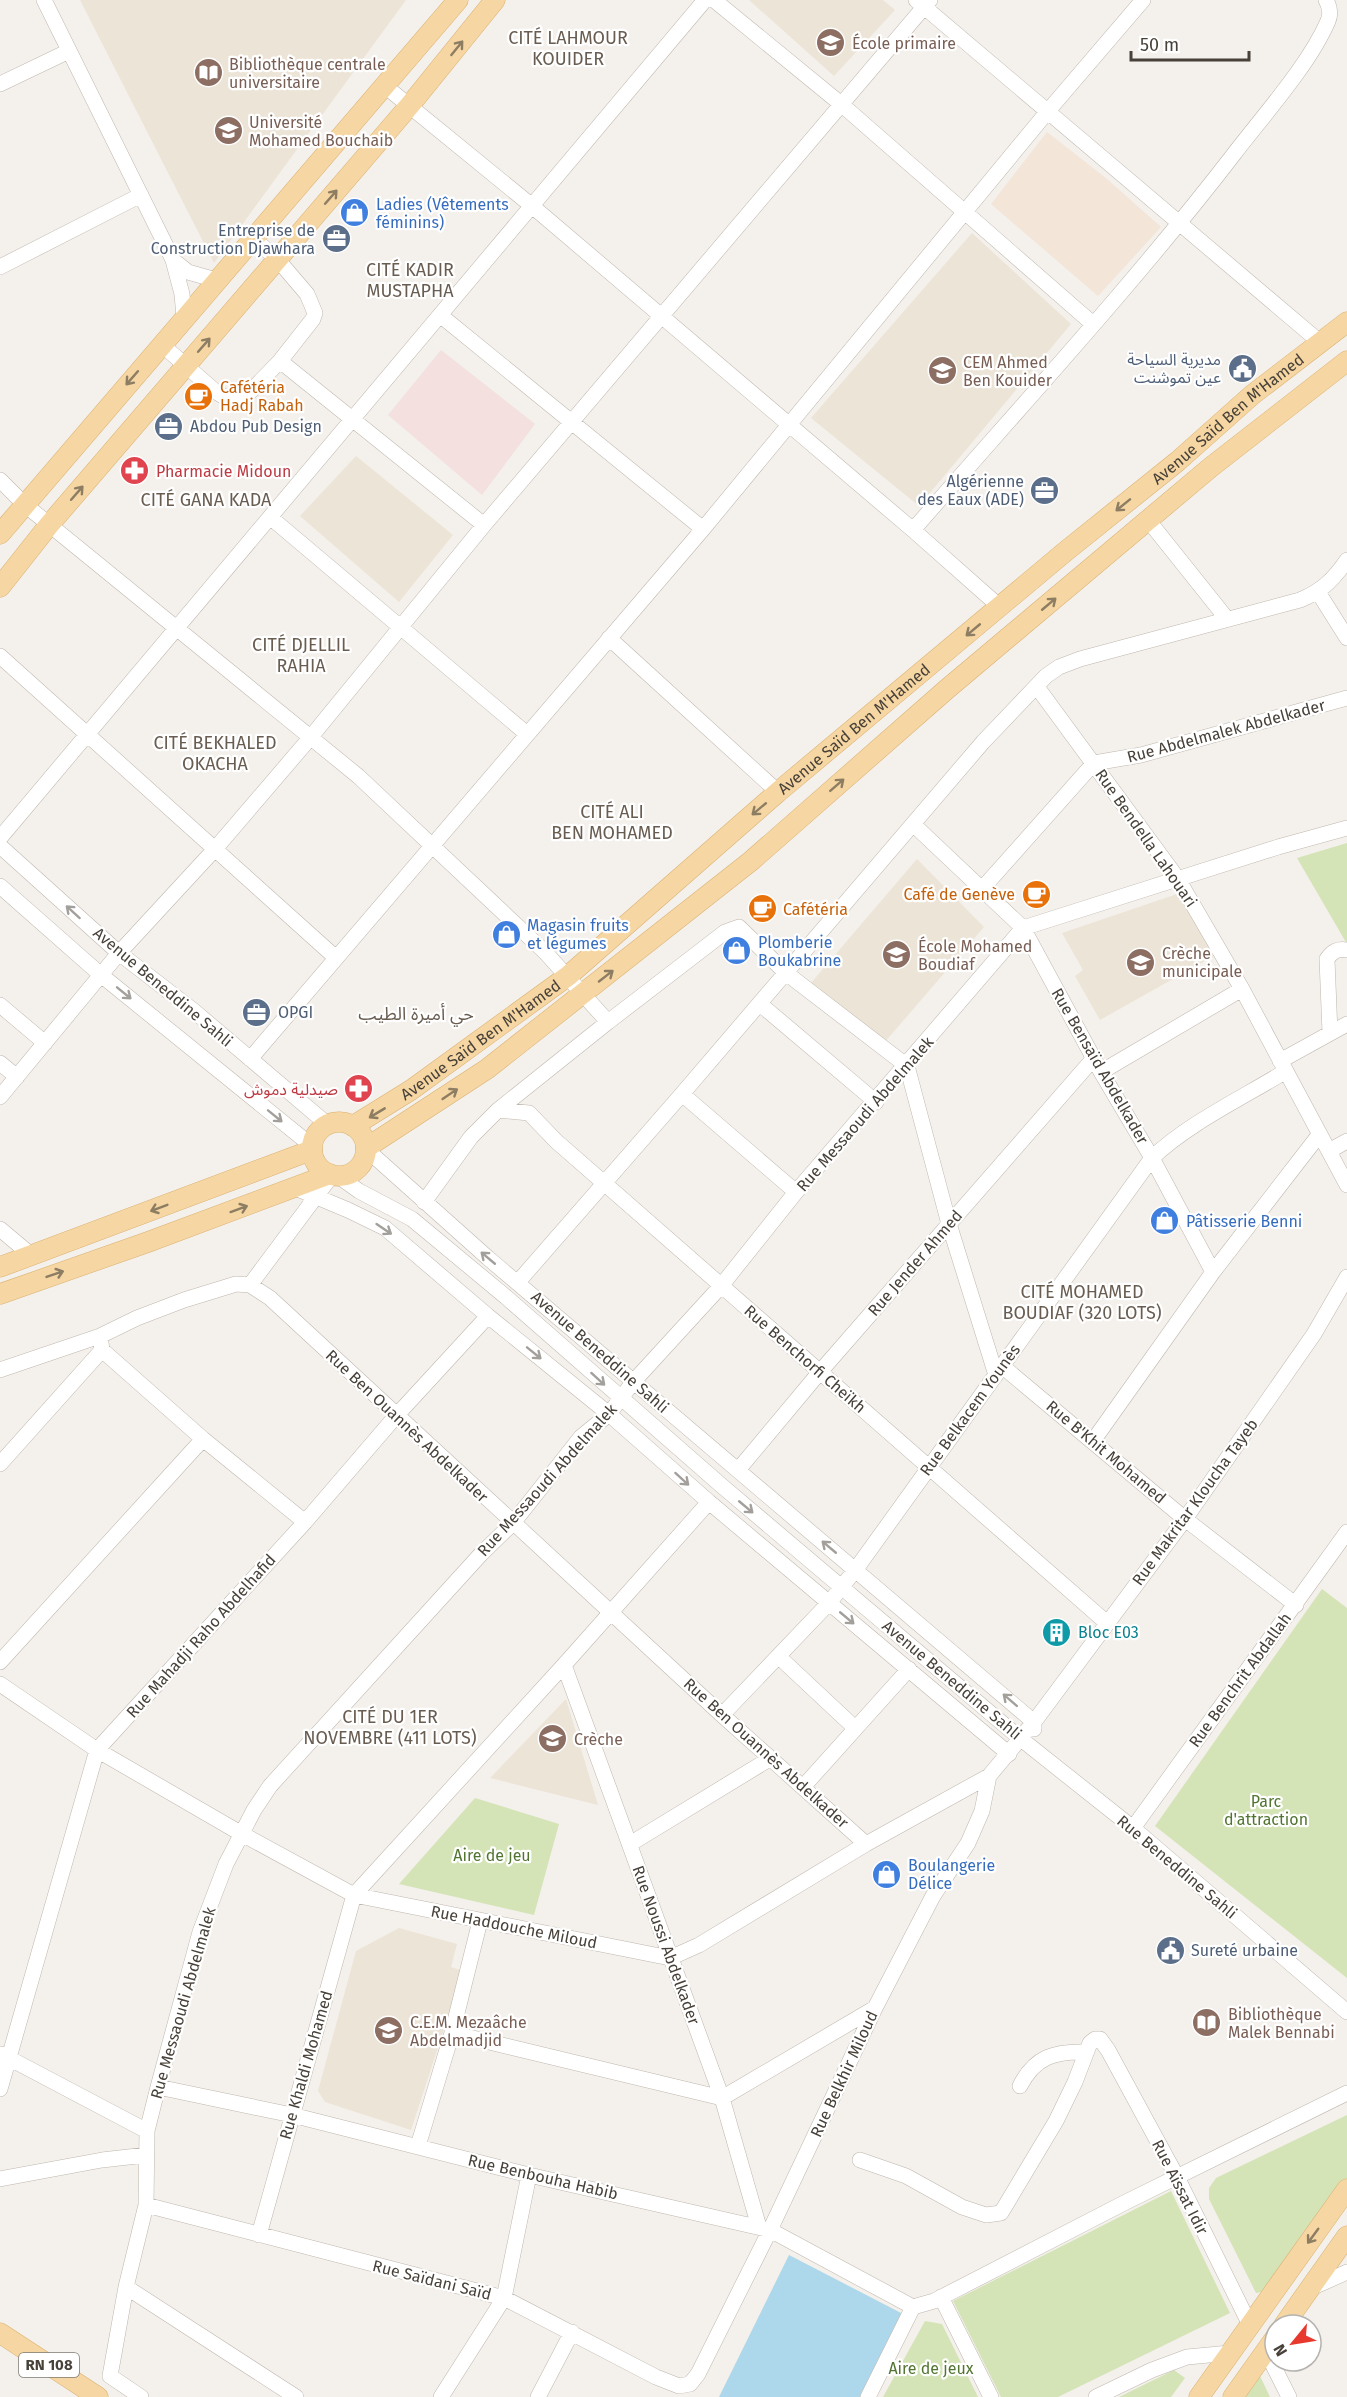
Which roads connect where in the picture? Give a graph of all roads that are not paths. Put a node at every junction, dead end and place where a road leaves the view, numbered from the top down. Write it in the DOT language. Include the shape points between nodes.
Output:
graph roads {
  1 [pos="44,0"];
  2 [pos="458,0"];
  3 [pos="495,0"];
  4 [pos="705,0"];
  5 [pos="714,0"];
  6 [pos="1143,0"];
  7 [pos="1326,0"];
  8 [pos="924,2"];
  9 [pos="69,51"];
  10 [pos="0,84"];
  11 [pos="385,86"];
  12 [pos="841,104"];
  13 [pos="410,105"];
  14 [pos="1048,111"];
  15 [pos="141,195"];
  16 [pos="532,206"];
  17 [pos="965,211"];
  18 [pos="1180,224"];
  19 [pos="253,238"];
  20 [pos="173,260"];
  21 [pos="278,260"];
  22 [pos="0,267"];
  23 [pos="216,280"];
  24 [pos="440,315"];
  25 [pos="661,315"];
  26 [pos="184,317"];
  27 [pos="1347,322"];
  28 [pos="1093,324"];
  29 [pos="1321,343"];
  30 [pos="161,344"];
  31 [pos="280,361"];
  32 [pos="186,366"];
  33 [pos="1345,367"];
  34 [pos="352,421"];
  35 [pos="571,422"];
  36 [pos="790,425"];
  37 [pos="0,480"];
  38 [pos="24,504"];
  39 [pos="270,517"];
  40 [pos="1148,520"];
  41 [pos="49,525"];
  42 [pos="484,525"];
  43 [pos="703,529"];
  44 [pos="913,530"];
  45 [pos="0,534"];
  46 [pos="1347,560"];
  47 [pos="0,587"];
  48 [pos="1318,592"];
  49 [pos="1000,608"];
  50 [pos="1227,619"];
  51 [pos="401,627"];
  52 [pos="177,628"];
  53 [pos="609,638"];
  54 [pos="1347,638"];
  55 [pos="0,656"];
  56 [pos="1037,687"];
  57 [pos="1347,698"];
  58 [pos="88,734"];
  59 [pos="527,734"];
  60 [pos="310,738"];
  61 [pos="1094,763"];
  62 [pos="778,792"];
  63 [pos="914,825"];
  64 [pos="1347,828"];
  65 [pos="0,838"];
  66 [pos="431,845"];
  67 [pos="0,846"];
  68 [pos="215,849"];
  69 [pos="1178,879"];
  70 [pos="0,886"];
  71 [pos="981,890"];
  72 [pos="1023,928"];
  73 [pos="1347,950"];
  74 [pos="119,953"];
  75 [pos="335,957"];
  76 [pos="786,973"];
  77 [pos="101,975"];
  78 [pos="568,976"];
  79 [pos="1242,989"];
  80 [pos="583,994"];
  81 [pos="760,1004"];
  82 [pos="0,1005"];
  83 [pos="608,1022"];
  84 [pos="1347,1024"];
  85 [pos="1330,1033"];
  86 [pos="45,1042"];
  87 [pos="250,1059"];
  88 [pos="0,1063"];
  89 [pos="1098,1065"];
  90 [pos="907,1066"];
  91 [pos="1283,1066"];
  92 [pos="17,1077"];
  93 [pos="682,1094"];
  94 [pos="0,1097"];
  95 [pos="876,1102"];
  96 [pos="498,1110"];
  97 [pos="327,1125"];
  98 [pos="353,1126"];
  99 [pos="1319,1135"];
  100 [pos="1347,1141"];
  101 [pos="312,1148"];
  102 [pos="366,1149"];
  103 [pos="1329,1151"];
  104 [pos="1152,1158"];
  105 [pos="334,1175"];
  106 [pos="604,1183"];
  107 [pos="1347,1185"];
  108 [pos="292,1187"];
  109 [pos="796,1192"];
  110 [pos="316,1198"];
  111 [pos="424,1202"];
  112 [pos="348,1210"];
  113 [pos="949,1224"];
  114 [pos="0,1229"];
  115 [pos="31,1255"];
  116 [pos="0,1267"];
  117 [pos="1213,1272"];
  118 [pos="1347,1277"];
  119 [pos="518,1282"];
  120 [pos="250,1285"];
  121 [pos="721,1286"];
  122 [pos="0,1294"];
  123 [pos="488,1316"];
  124 [pos="101,1343"];
  125 [pos="0,1370"];
  126 [pos="999,1370"];
  127 [pos="819,1373"];
  128 [pos="634,1381"];
  129 [pos="620,1399"];
  130 [pos="609,1414"];
  131 [pos="396,1416"];
  132 [pos="203,1439"];
  133 [pos="1094,1441"];
  134 [pos="0,1464"];
  135 [pos="928,1467"];
  136 [pos="738,1470"];
  137 [pos="709,1502"];
  138 [pos="1185,1519"];
  139 [pos="305,1522"];
  140 [pos="513,1523"];
  141 [pos="1347,1532"];
  142 [pos="856,1569"];
  143 [pos="842,1587"];
  144 [pos="829,1603"];
  145 [pos="1296,1605"];
  146 [pos="612,1612"];
  147 [pos="1107,1623"];
  148 [pos="778,1656"];
  149 [pos="0,1662"];
  150 [pos="564,1665"];
  151 [pos="909,1669"];
  152 [pos="0,1684"];
  153 [pos="722,1715"];
  154 [pos="1035,1722"];
  155 [pos="855,1728"];
  156 [pos="1027,1743"];
  157 [pos="97,1750"];
  158 [pos="1009,1754"];
  159 [pos="771,1758"];
  160 [pos="989,1776"];
  161 [pos="802,1787"];
  162 [pos="1133,1828"];
  163 [pos="242,1834"];
  164 [pos="630,1844"];
  165 [pos="866,1844"];
  166 [pos="354,1895"];
  167 [pos="480,1921"];
  168 [pos="670,1958"];
  169 [pos="875,2008"];
  170 [pos="1347,2012"];
  171 [pos="452,2033"];
  172 [pos="1086,2052"];
  173 [pos="4,2056"];
  174 [pos="1020,2086"];
  175 [pos="158,2087"];
  176 [pos="0,2089"];
  177 [pos="1347,2093"];
  178 [pos="722,2098"];
  179 [pos="292,2115"];
  180 [pos="147,2131"];
  181 [pos="418,2146"];
  182 [pos="147,2155"];
  183 [pos="860,2160"];
  184 [pos="529,2175"];
  185 [pos="1177,2177"];
  186 [pos="0,2179"];
  187 [pos="1347,2189"];
  188 [pos="146,2205"];
  189 [pos="765,2229"];
  190 [pos="259,2235"];
  191 [pos="1347,2235"];
  192 [pos="1347,2272"];
  193 [pos="126,2287"];
  194 [pos="1310,2289"];
  195 [pos="941,2297"];
  196 [pos="504,2298"];
  197 [pos="914,2307"];
  198 [pos="1293,2313"];
  199 [pos="1250,2325"];
  200 [pos="572,2332"];
  201 [pos="0,2333"];
  202 [pos="1263,2338"];
  203 [pos="1230,2353"];
  204 [pos="1263,2355"];
  205 [pos="1280,2373"];
  206 [pos="698,2374"];
  207 [pos="98,2397"];
  208 [pos="141,2397"];
  209 [pos="296,2397"];
  210 [pos="441,2397"];
  211 [pos="538,2397"];
  212 [pos="868,2397"];
  213 [pos="992,2397"];
  214 [pos="1096,2397"];
  215 [pos="1199,2397"];
  216 [pos="1233,2397"];
  217 [pos="1288,2397"];
  1 -- 9 [label="street"];
  2 -- 11 [label="main road"];
  13 -- 3 [label="main road, one-way"];
  4 -- 16 [label="street"];
  5 -- 12 [label="street"];
  6 -- 14 [label="street"];
  7 -- 18 [label="street" via="1329,20 1314,45"];
  8 -- 12 [label="street"];
  8 -- 14 [label="street"];
  9 -- 10 [label="street"];
  9 -- 15 [label="street"];
  11 -- 13 [label="street"];
  11 -- 19 [label="main road"];
  12 -- 17 [label="street"];
  12 -- 25 [label="street"];
  13 -- 16 [label="street"];
  21 -- 13 [label="main road, one-way"];
  14 -- 17 [label="street"];
  14 -- 18 [label="street"];
  15 -- 20 [label="street"];
  15 -- 22 [label="street"];
  16 -- 24 [label="street"];
  16 -- 25 [label="street"];
  17 -- 28 [label="street"];
  17 -- 36 [label="street"];
  18 -- 28 [label="street"];
  18 -- 29 [label="street"];
  19 -- 21 [label="street"];
  19 -- 23 [label="main road"];
  20 -- 23 [label="street" via="197,276"];
  20 -- 26 [label="street"];
  21 -- 31 [label="street" via="307,294 315,313"];
  32 -- 21 [label="main road, one-way"];
  23 -- 26 [label="main road"];
  24 -- 34 [label="street"];
  24 -- 35 [label="street"];
  25 -- 35 [label="street"];
  25 -- 36 [label="street"];
  26 -- 30 [label="main road"];
  27 -- 29 [label="main road, Avenue Saïd Ben M'Hamed"];
  28 -- 44 [label="street"];
  29 -- 49 [label="main road, Avenue Saïd Ben M'Hamed, one-way" via="1252,395"];
  30 -- 32 [label="street"];
  30 -- 38 [label="main road, one-way"];
  31 -- 32 [label="street" via="244,396 230,400"];
  31 -- 34 [label="street"];
  41 -- 32 [label="main road, one-way"];
  33 -- 40 [label="main road, Avenue Saïd Ben M'Hamed" via="1211,467"];
  34 -- 39 [label="street"];
  34 -- 42 [label="street"];
  35 -- 42 [label="street"];
  35 -- 43 [label="street"];
  36 -- 43 [label="street"];
  36 -- 44 [label="street"];
  37 -- 38 [label="street"];
  38 -- 41 [label="street"];
  38 -- 45 [label="main road"];
  39 -- 51 [label="street"];
  39 -- 52 [label="street"];
  40 -- 50 [label="street"];
  80 -- 40 [label="main road, Avenue Saïd Ben M'Hamed, one-way" via="751,861"];
  41 -- 47 [label="main road"];
  41 -- 52 [label="street"];
  42 -- 51 [label="street"];
  43 -- 53 [label="street"];
  44 -- 49 [label="street"];
  46 -- 48 [label="street"];
  48 -- 50 [label="street"];
  48 -- 54 [label="street"];
  49 -- 62 [label="main road, Avenue Saïd Ben M'Hamed, one-way"];
  50 -- 56 [label="street" via="1080,658 1059,667"];
  51 -- 59 [label="street"];
  51 -- 60 [label="street"];
  52 -- 58 [label="street"];
  52 -- 60 [label="street"];
  53 -- 59 [label="street"];
  53 -- 62 [label="street"];
  55 -- 58 [label="street"];
  56 -- 61 [label="street, Rue Bendella Lahouari"];
  56 -- 63 [label="street" via="983,742"];
  57 -- 61 [label="street, Rue Abdelmalek Abdelkader" via="1141,755"];
  58 -- 65 [label="street"];
  58 -- 68 [label="street"];
  59 -- 66 [label="street"];
  60 -- 66 [label="street" via="358,776"];
  60 -- 68 [label="street"];
  61 -- 69 [label="street, Rue Bendella Lahouari"];
  61 -- 71 [label="street"];
  62 -- 78 [label="main road, Avenue Saïd Ben M'Hamed, one-way"];
  63 -- 71 [label="street, Rue Bensaïd Abdelkader"];
  63 -- 76 [label="street"];
  64 -- 69 [label="street"];
  66 -- 75 [label="street"];
  66 -- 78 [label="street"];
  74 -- 67 [label="street, Avenue Beneddine Sahli, one-way"];
  68 -- 74 [label="street"];
  68 -- 75 [label="street"];
  69 -- 72 [label="street"];
  69 -- 79 [label="street, Rue Bendella Lahouari"];
  70 -- 77 [label="street, Avenue Beneddine Sahli"];
  71 -- 72 [label="street, Rue Bensaïd Abdelkader"];
  72 -- 89 [label="street, Rue Bensaïd Abdelkader"];
  72 -- 90 [label="street, Rue Messaoudi Abdelmalek"];
  73 -- 85 [label="street" via="1332,952 1327,959"];
  74 -- 77 [label="street"];
  74 -- 87 [label="street, Avenue Beneddine Sahli"];
  75 -- 87 [label="street"];
  76 -- 81 [label="street"];
  76 -- 83 [label="street" via="739,927 724,932"];
  76 -- 90 [label="street"];
  77 -- 86 [label="street"];
  77 -- 101 [label="street, Avenue Beneddine Sahli, one-way"];
  78 -- 80 [label="street"];
  78 -- 98 [label="main road, Avenue Saïd Ben M'Hamed, one-way" via="411,1090"];
  79 -- 89 [label="street, Rue Jender Ahmed"];
  79 -- 91 [label="street, Rue Bendella Lahouari"];
  80 -- 83 [label="street"];
  102 -- 80 [label="main road, Avenue Saïd Ben M'Hamed, one-way" via="487,1069"];
  81 -- 93 [label="street"];
  81 -- 95 [label="street"];
  82 -- 86 [label="street"];
  83 -- 96 [label="street"];
  84 -- 85 [label="street, Rue Belkacem Younès"];
  85 -- 91 [label="street, Rue Belkacem Younès"];
  86 -- 92 [label="street"];
  87 -- 97 [label="street, Avenue Beneddine Sahli"];
  88 -- 92 [label="street"];
  89 -- 104 [label="street, Rue Bensaïd Abdelkader"];
  89 -- 113 [label="street, Rue Jender Ahmed"];
  90 -- 95 [label="street, Rue Messaoudi Abdelmalek"];
  90 -- 113 [label="street"];
  91 -- 99 [label="street, Rue Bendella Lahouari"];
  91 -- 104 [label="street, Rue Belkacem Younès" via="1166,1144"];
  92 -- 94 [label="street"];
  93 -- 106 [label="street"];
  93 -- 109 [label="street"];
  95 -- 109 [label="street, Rue Messaoudi Abdelmalek"];
  96 -- 106 [label="street, Rue Benchorfi Cheïkh" via="529,1113"];
  96 -- 111 [label="street" via="471,1137"];
  97 -- 98 [label="main road" via="336,1122"];
  97 -- 101 [label="main road" via="314,1137"];
  98 -- 102 [label="main road"];
  99 -- 103 [label="street, Rue Bendella Lahouari"];
  99 -- 117 [label="street"];
  100 -- 103 [label="street"];
  101 -- 105 [label="main road" via="316,1164"];
  101 -- 115 [label="main road, one-way"];
  102 -- 105 [label="main road" via="355,1171"];
  102 -- 111 [label="street, Avenue Beneddine Sahli"];
  103 -- 107 [label="street, Rue Bendella Lahouari"];
  104 -- 117 [label="street, Rue Bensaïd Abdelkader"];
  104 -- 126 [label="street, Rue Belkacem Younès"];
  105 -- 108 [label="main road"];
  105 -- 110 [label="street"];
  105 -- 112 [label="street" via="333,1184"];
  105 -- 129 [label="street, Avenue Beneddine Sahli, one-way" via="412,1219"];
  106 -- 119 [label="street"];
  106 -- 121 [label="street, Rue Benchorfi Cheïkh"];
  108 -- 110 [label="street, Avenue Beneddine Sahli"];
  122 -- 108 [label="main road, one-way"];
  109 -- 121 [label="street, Rue Messaoudi Abdelmalek"];
  110 -- 112 [label="street, Avenue Beneddine Sahli"];
  110 -- 120 [label="street"];
  119 -- 111 [label="street, Avenue Beneddine Sahli, one-way"];
  112 -- 123 [label="street, Avenue Beneddine Sahli, one-way" via="385,1228"];
  113 -- 126 [label="street"];
  113 -- 127 [label="street, Rue Jender Ahmed"];
  114 -- 115 [label="street"];
  115 -- 116 [label="main road"];
  117 -- 133 [label="street"];
  118 -- 138 [label="street, Rue Makritar Kloucha Tayeb" via="1314,1334"];
  119 -- 128 [label="street, Avenue Beneddine Sahli"];
  120 -- 124 [label="street" via="236,1284 137,1318"];
  120 -- 131 [label="street, Rue Ben Ouannès Abdelkader" via="270,1298"];
  121 -- 127 [label="street, Rue Benchorfi Cheïkh"];
  121 -- 128 [label="street, Rue Messaoudi Abdelmalek"];
  123 -- 130 [label="street, Avenue Beneddine Sahli, one-way"];
  123 -- 131 [label="street, Rue Mahadji Raho Abdelhafid"];
  124 -- 125 [label="street"];
  124 -- 132 [label="street"];
  124 -- 134 [label="street"];
  126 -- 133 [label="street, Rue B'Khit Mohamed"];
  126 -- 135 [label="street, Rue Belkacem Younès"];
  127 -- 135 [label="street, Rue Benchorfi Cheïkh"];
  127 -- 136 [label="street, Rue Jender Ahmed"];
  128 -- 129 [label="street, Rue Messaoudi Abdelmalek"];
  128 -- 136 [label="street, Avenue Beneddine Sahli"];
  129 -- 130 [label="street, Rue Messaoudi Abdelmalek"];
  129 -- 143 [label="street, Avenue Beneddine Sahli, one-way"];
  130 -- 137 [label="street, Avenue Beneddine Sahli, one-way"];
  130 -- 140 [label="street, Rue Messaoudi Abdelmalek" via="581,1437"];
  131 -- 139 [label="street, Rue Mahadji Raho Abdelhafid"];
  131 -- 140 [label="street, Rue Ben Ouannès Abdelkader"];
  132 -- 139 [label="street"];
  132 -- 149 [label="street"];
  133 -- 138 [label="street, Rue B'Khit Mohamed"];
  135 -- 142 [label="street, Rue Belkacem Younès"];
  135 -- 147 [label="street, Rue Benchorfi Cheïkh"];
  142 -- 136 [label="street, Avenue Beneddine Sahli, one-way"];
  137 -- 144 [label="street, Avenue Beneddine Sahli"];
  137 -- 146 [label="street"];
  138 -- 145 [label="street, Rue B'Khit Mohamed"];
  138 -- 147 [label="street, Rue Makritar Kloucha Tayeb"];
  139 -- 157 [label="street, Rue Mahadji Raho Abdelhafid"];
  140 -- 146 [label="street, Rue Ben Ouannès Abdelkader"];
  140 -- 163 [label="street, Rue Messaoudi Abdelmalek" via="270,1786"];
  141 -- 145 [label="street, Rue Benchrit Abdallah"];
  142 -- 143 [label="street, Rue Belkacem Younès"];
  154 -- 142 [label="street, Avenue Beneddine Sahli, one-way"];
  143 -- 144 [label="street, Rue Belkacem Younès"];
  143 -- 156 [label="street, Avenue Beneddine Sahli"];
  144 -- 148 [label="street, Rue Belkacem Younès"];
  144 -- 151 [label="street, Avenue Beneddine Sahli, one-way"];
  145 -- 162 [label="street, Rue Benchrit Abdallah"];
  146 -- 150 [label="street"];
  146 -- 153 [label="street, Rue Ben Ouannès Abdelkader"];
  147 -- 154 [label="street, Rue Makritar Kloucha Tayeb"];
  148 -- 153 [label="street, Rue Belkacem Younès"];
  148 -- 155 [label="street"];
  150 -- 164 [label="street, Rue Noussi Abdelkader"];
  150 -- 166 [label="street"];
  151 -- 155 [label="street"];
  151 -- 158 [label="street, Avenue Beneddine Sahli"];
  152 -- 157 [label="street, Rue Haddouche Miloud"];
  153 -- 159 [label="street, Rue Ben Ouannès Abdelkader"];
  154 -- 156 [label="street, Rue Makritar Kloucha Tayeb"];
  155 -- 161 [label="street"];
  156 -- 158 [label="street"];
  156 -- 162 [label="street, Rue Beneddine Sahli"];
  157 -- 163 [label="street, Rue Haddouche Miloud"];
  157 -- 173 [label="street"];
  158 -- 160 [label="street"];
  159 -- 161 [label="street, Rue Ben Ouannès Abdelkader"];
  159 -- 164 [label="street"];
  160 -- 165 [label="street"];
  160 -- 169 [label="street, Rue Belkhir Miloud" via="982,1811 968,1843 933,1896"];
  161 -- 165 [label="street, Rue Ben Ouannès Abdelkader"];
  162 -- 170 [label="street, Rue Beneddine Sahli"];
  163 -- 166 [label="street, Rue Haddouche Miloud"];
  163 -- 175 [label="street, Rue Messaoudi Abdelmalek" via="200,1932"];
  164 -- 168 [label="street, Rue Noussi Abdelkader"];
  165 -- 168 [label="street" via="699,1945"];
  166 -- 167 [label="street, Rue Haddouche Miloud"];
  166 -- 179 [label="street, Rue Khaldi Mohamed"];
  167 -- 168 [label="street, Rue Haddouche Miloud"];
  167 -- 171 [label="street"];
  168 -- 178 [label="street, Rue Noussi Abdelkader"];
  169 -- 178 [label="street"];
  169 -- 189 [label="street, Rue Belkhir Miloud"];
  171 -- 178 [label="street"];
  171 -- 181 [label="street"];
  172 -- 174 [label="street" via="1065,2051 1049,2056 1027,2072"];
  172 -- 183 [label="street" via="1056,2121 1001,2213 986,2216 962,2207 906,2176"];
  172 -- 185 [label="street, Rue Aïssat Idir" via="1090,2043 1100,2039"];
  173 -- 176 [label="street"];
  173 -- 180 [label="street"];
  175 -- 179 [label="street, Rue Benbouha Habib"];
  175 -- 180 [label="street, Rue Messaoudi Abdelmalek"];
  177 -- 185 [label="street"];
  178 -- 189 [label="street, Rue Noussi Abdelkader"];
  179 -- 181 [label="street, Rue Benbouha Habib"];
  179 -- 190 [label="street, Rue Khaldi Mohamed"];
  180 -- 182 [label="street, Rue Messaoudi Abdelmalek"];
  181 -- 184 [label="street, Rue Benbouha Habib"];
  182 -- 186 [label="street"];
  182 -- 188 [label="street, Rue Messaoudi Abdelmalek"];
  184 -- 189 [label="street, Rue Benbouha Habib"];
  184 -- 196 [label="street"];
  185 -- 195 [label="street"];
  185 -- 199 [label="street, Rue Aïssat Idir"];
  187 -- 199 [label="main road, one-way"];
  188 -- 190 [label="street, Rue Saïdani Saïd"];
  188 -- 193 [label="street, Rue Messaoudi Abdelmalek"];
  189 -- 197 [label="street, Rue Benbouha Habib"];
  189 -- 206 [label="street, Rue Belkhir Miloud"];
  190 -- 196 [label="street, Rue Saïdani Saïd"];
  191 -- 194 [label="main road"];
  192 -- 194 [label="street"];
  193 -- 208 [label="street, Rue Messaoudi Abdelmalek" via="110,2376"];
  193 -- 209 [label="street"];
  194 -- 198 [label="main road"];
  195 -- 197 [label="street"];
  195 -- 213 [label="street"];
  196 -- 200 [label="street, Rue Saïdani Saïd"];
  196 -- 210 [label="street"];
  197 -- 212 [label="street"];
  199 -- 202 [label="main road"];
  199 -- 203 [label="main road"];
  200 -- 206 [label="street, Rue Saïdani Saïd" via="679,2386 690,2384"];
  200 -- 211 [label="street"];
  201 -- 207 [label="main road, RN 108"];
  203 -- 214 [label="street" via="1187,2357"];
  203 -- 215 [label="main road"];
  204 -- 216 [label="main road"];
  205 -- 217 [label="street"];
}
